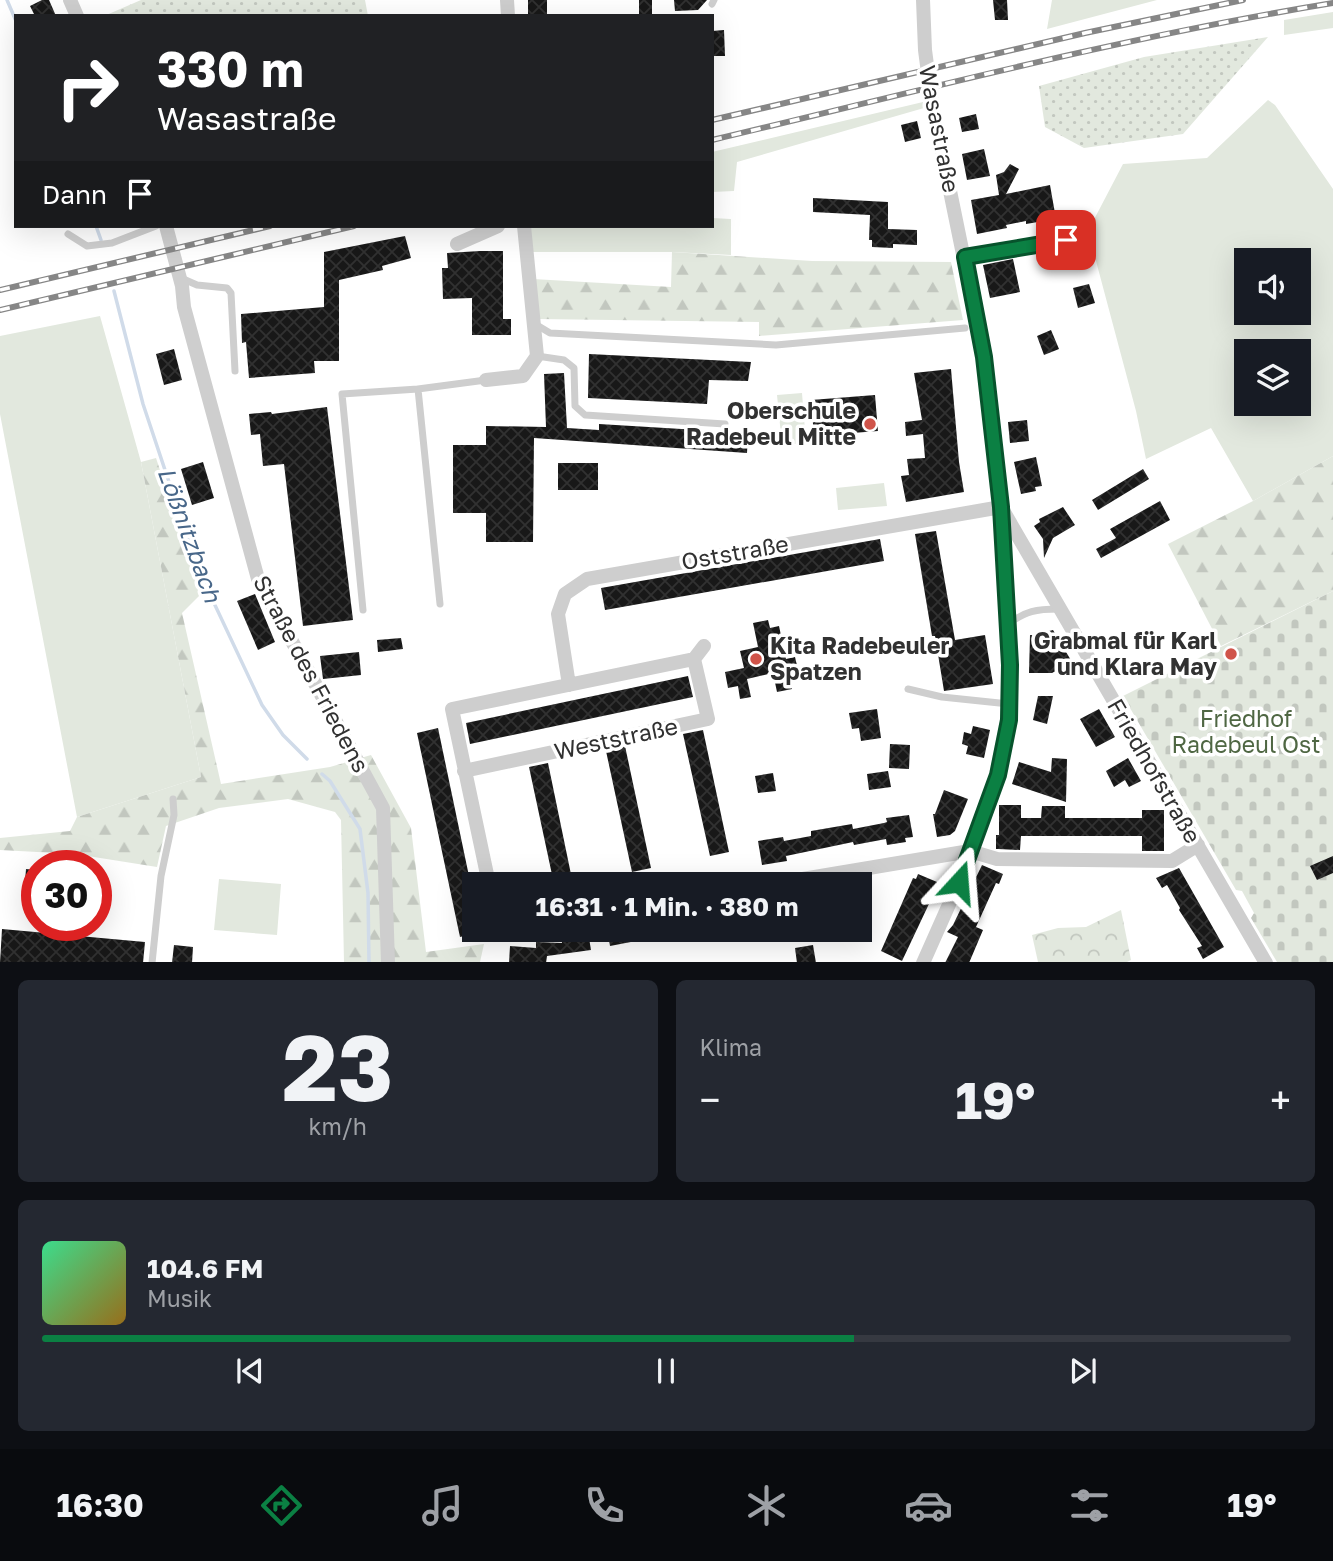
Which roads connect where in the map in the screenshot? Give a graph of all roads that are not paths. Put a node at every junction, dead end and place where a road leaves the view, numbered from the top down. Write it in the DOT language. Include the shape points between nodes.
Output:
graph roads {
  1 [pos="923,0"];
  2 [pos="151,228"];
  3 [pos="167,228"];
  4 [pos="494,228"];
  5 [pos="524,228"];
  6 [pos="68,234"];
  7 [pos="1066,240"];
  8 [pos="457,244"];
  9 [pos="965,257"];
  10 [pos="180,278"];
  11 [pos="533,323"];
  12 [pos="965,328"];
  13 [pos="537,356"];
  14 [pos="234,371"];
  15 [pos="486,380"];
  16 [pos="418,389"];
  17 [pos="725,424"];
  18 [pos="1001,507"];
  19 [pos="440,604"];
  20 [pos="1059,609"];
  21 [pos="363,610"];
  22 [pos="1007,625"];
  23 [pos="704,646"];
  24 [pos="694,659"];
  25 [pos="569,685"];
  26 [pos="908,688"];
  27 [pos="1009,704"];
  28 [pos="464,771"];
  29 [pos="173,799"];
  30 [pos="1198,845"];
  31 [pos="970,851"];
  32 [pos="486,872"];
  33 [pos="845,872"];
  34 [pos="152,962"];
  35 [pos="388,962"];
  36 [pos="923,962"];
  37 [pos="1266,962"];
  1 -- 9 [label="street, Wasastraße" via="932,103"];
  2 -- 6 [label="lane" via="112,243 87,246"];
  3 -- 10 [label="street, Straße des Friedens"];
  4 -- 8 [label="street"];
  5 -- 11 [label="street"];
  7 -- 9 [label="street"];
  9 -- 18 [label="street, Wasastraße" via="984,357"];
  10 -- 14 [label="lane" via="227,288 231,293"];
  10 -- 35 [label="street, Straße des Friedens" via="258,579 383,808"];
  11 -- 12 [label="lane" via="550,333 775,345"];
  11 -- 13 [label="street"];
  13 -- 15 [label="street" via="523,376"];
  13 -- 17 [label="lane" via="564,360 574,368 575,407 585,415"];
  15 -- 16 [label="lane"];
  16 -- 19 [label="lane"];
  16 -- 21 [label="lane" via="342,394"];
  18 -- 20 [label="street, Friedhofstraße"];
  18 -- 22 [label="street, Wasastraße"];
  18 -- 25 [label="street, Oststraße" via="587,579 565,594 558,614"];
  20 -- 22 [label="lane" via="1024,613"];
  20 -- 30 [label="street, Friedhofstraße"];
  22 -- 27 [label="street, Wasastraße"];
  23 -- 24 [label="street"];
  24 -- 25 [label="street"];
  24 -- 28 [label="street, Weststraße" via="708,719"];
  25 -- 28 [label="street" via="452,709"];
  26 -- 27 [label="lane"];
  27 -- 31 [label="street, Wasastraße" via="998,775"];
  28 -- 32 [label="street"];
  29 -- 34 [label="lane"];
  30 -- 31 [label="street" via="1172,860 997,859"];
  30 -- 37 [label="street, Friedhofstraße"];
  31 -- 33 [label="street"];
  31 -- 36 [label="street, Wasastraße"];
}
